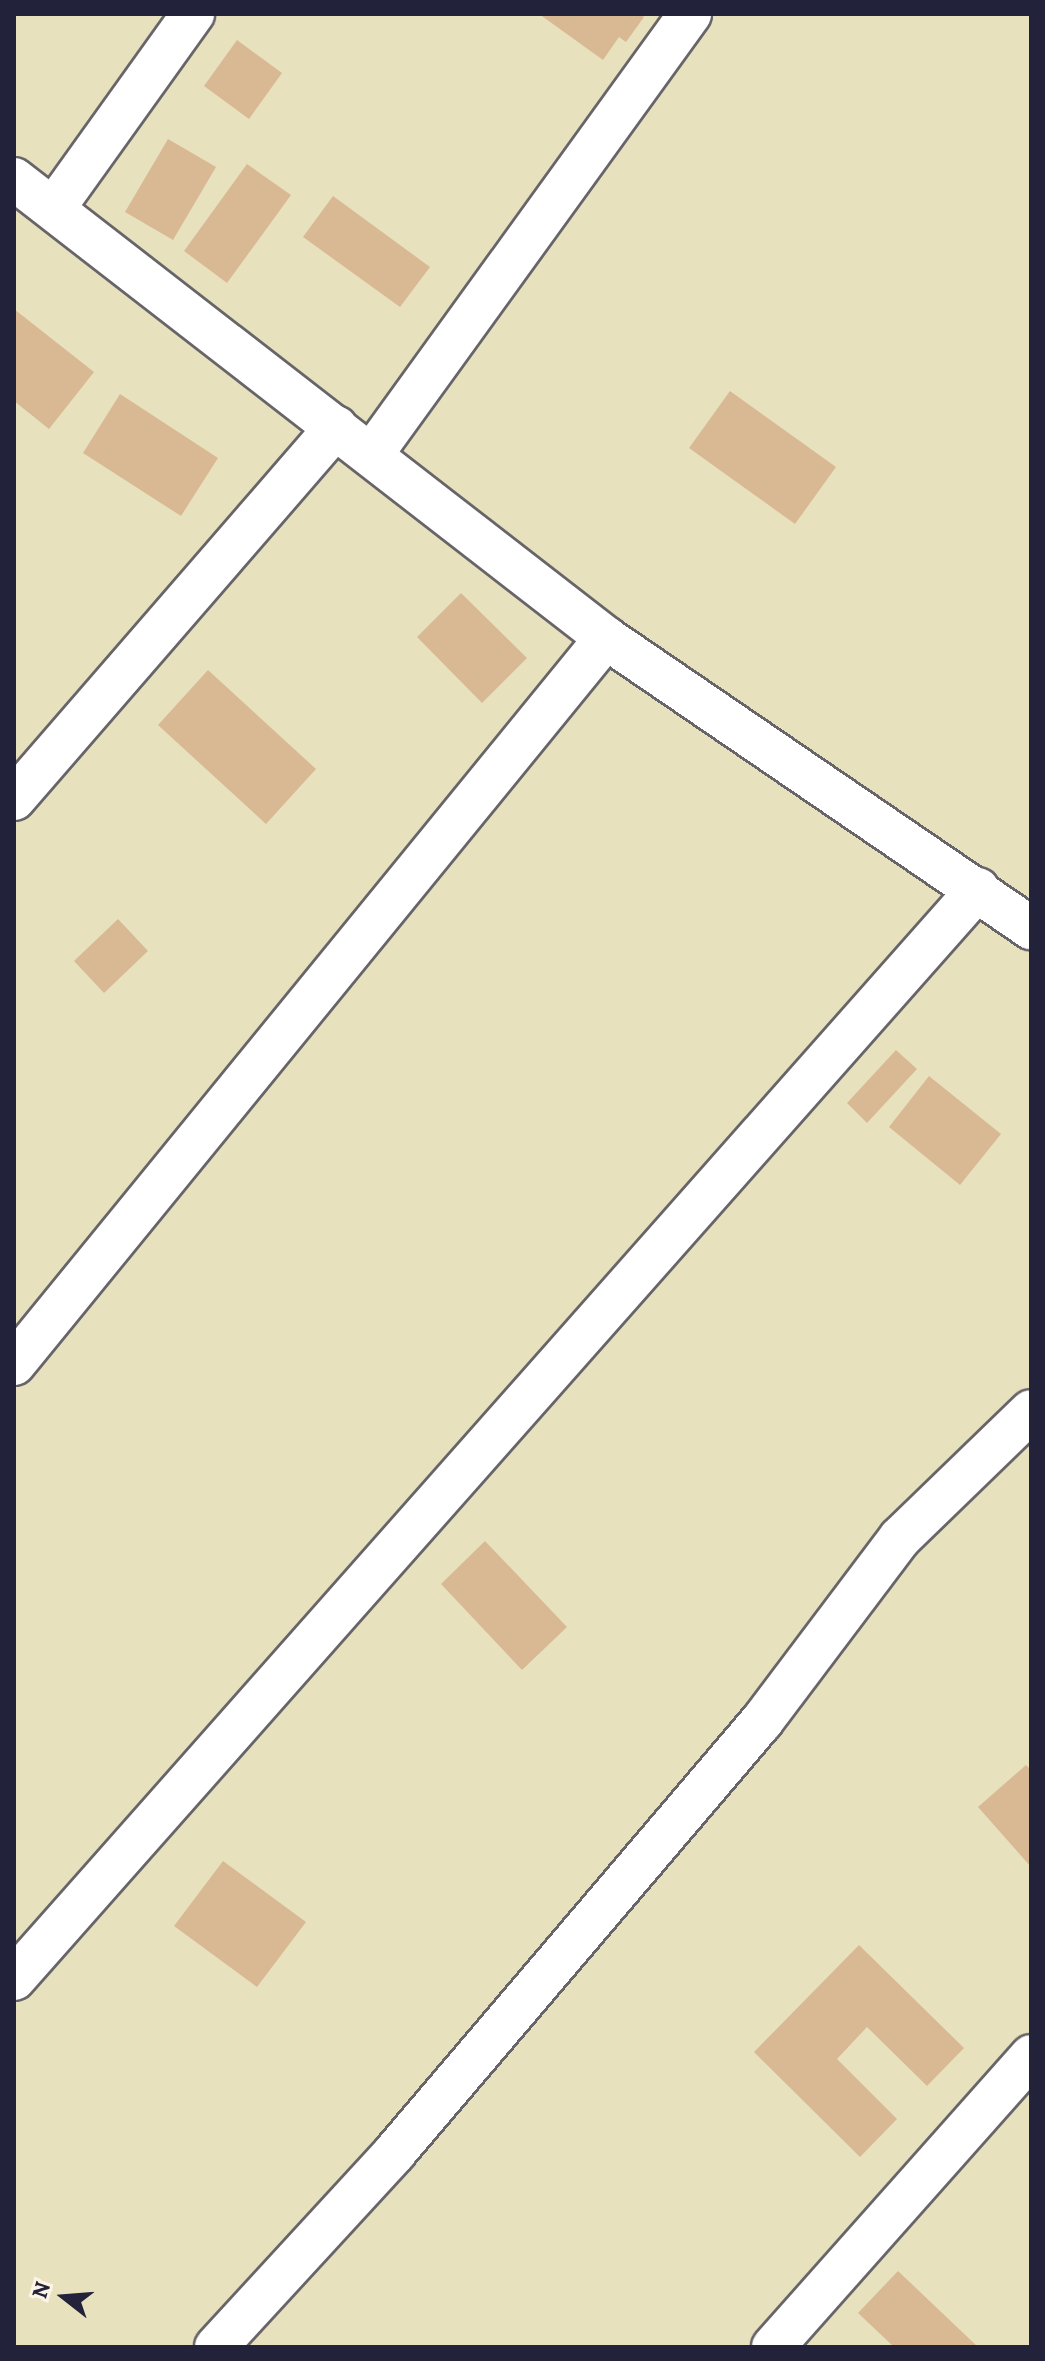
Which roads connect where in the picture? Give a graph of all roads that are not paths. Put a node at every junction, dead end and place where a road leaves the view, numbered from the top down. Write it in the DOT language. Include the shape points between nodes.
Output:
graph roads {
  1 [pos="193,14"];
  2 [pos="690,14"];
  3 [pos="14,179"];
  4 [pos="54,208"];
  5 [pos="336,427"];
  6 [pos="372,454"];
  7 [pos="606,638"];
  8 [pos="14,799"];
  9 [pos="978,889"];
  10 [pos="1031,928"];
  11 [pos="14,1364"];
  12 [pos="1031,1411"];
  13 [pos="14,1979"];
  14 [pos="1031,2056"];
  15 [pos="216,2347"];
  16 [pos="773,2347"];
  1 -- 4 [label="street"];
  2 -- 6 [label="street"];
  3 -- 4 [label="street"];
  4 -- 5 [label="street"];
  5 -- 6 [label="street"];
  5 -- 8 [label="street"];
  6 -- 7 [label="street"];
  7 -- 9 [label="street"];
  7 -- 11 [label="street"];
  9 -- 10 [label="street"];
  9 -- 13 [label="street"];
  12 -- 15 [label="street" via="900,1538 762,1721 395,2152"];
  14 -- 16 [label="street"];
}
